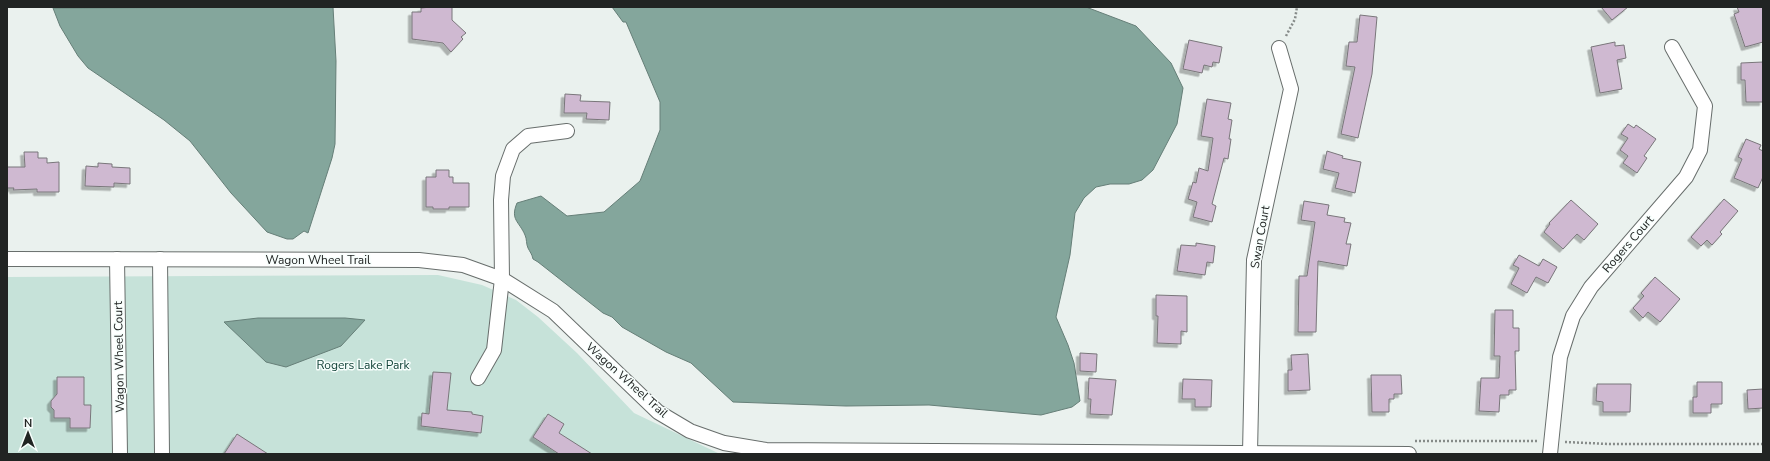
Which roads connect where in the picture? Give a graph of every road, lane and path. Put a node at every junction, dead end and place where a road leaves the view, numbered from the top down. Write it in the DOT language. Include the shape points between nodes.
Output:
graph roads {
  1 [pos="1297,7"];
  2 [pos="1672,47"];
  3 [pos="1279,48"];
  4 [pos="567,131"];
  5 [pos="7,259"];
  6 [pos="117,259"];
  7 [pos="160,259"];
  8 [pos="502,279"];
  9 [pos="478,378"];
  10 [pos="1763,444"];
  11 [pos="1551,447"];
  12 [pos="1408,448"];
  13 [pos="1174,453"];
  14 [pos="1250,453"];
  15 [pos="120,454"];
  16 [pos="162,454"];
  1 -- 3 [label="path" via="1294,19"];
  2 -- 11 [label="street, Rogers Court" via="1704,106 1700,150 1686,177 1591,287 1573,316 1560,357"];
  3 -- 14 [label="street, Swan Court" via="1291,89 1254,260"];
  4 -- 8 [label="street" via="528,136 513,149 503,176"];
  5 -- 6 [label="street, Wagon Wheel Trail"];
  6 -- 7 [label="street, Wagon Wheel Trail"];
  6 -- 15 [label="street, Wagon Wheel Court"];
  7 -- 8 [label="street, Wagon Wheel Trail" via="419,260 463,265"];
  7 -- 16 [label="street"];
  8 -- 9 [label="street" via="494,350"];
  8 -- 13 [label="street, Wagon Wheel Trail" via="553,311 658,412 690,431 724,443 766,450"];
  10 -- 11 [label="path" via="1609,444"];
  11 -- 12 [label="path"];
  12 -- 14 [label="street, Wagon Wheel Trail"];
  13 -- 14 [label="street, Wagon Wheel Trail"];
}
